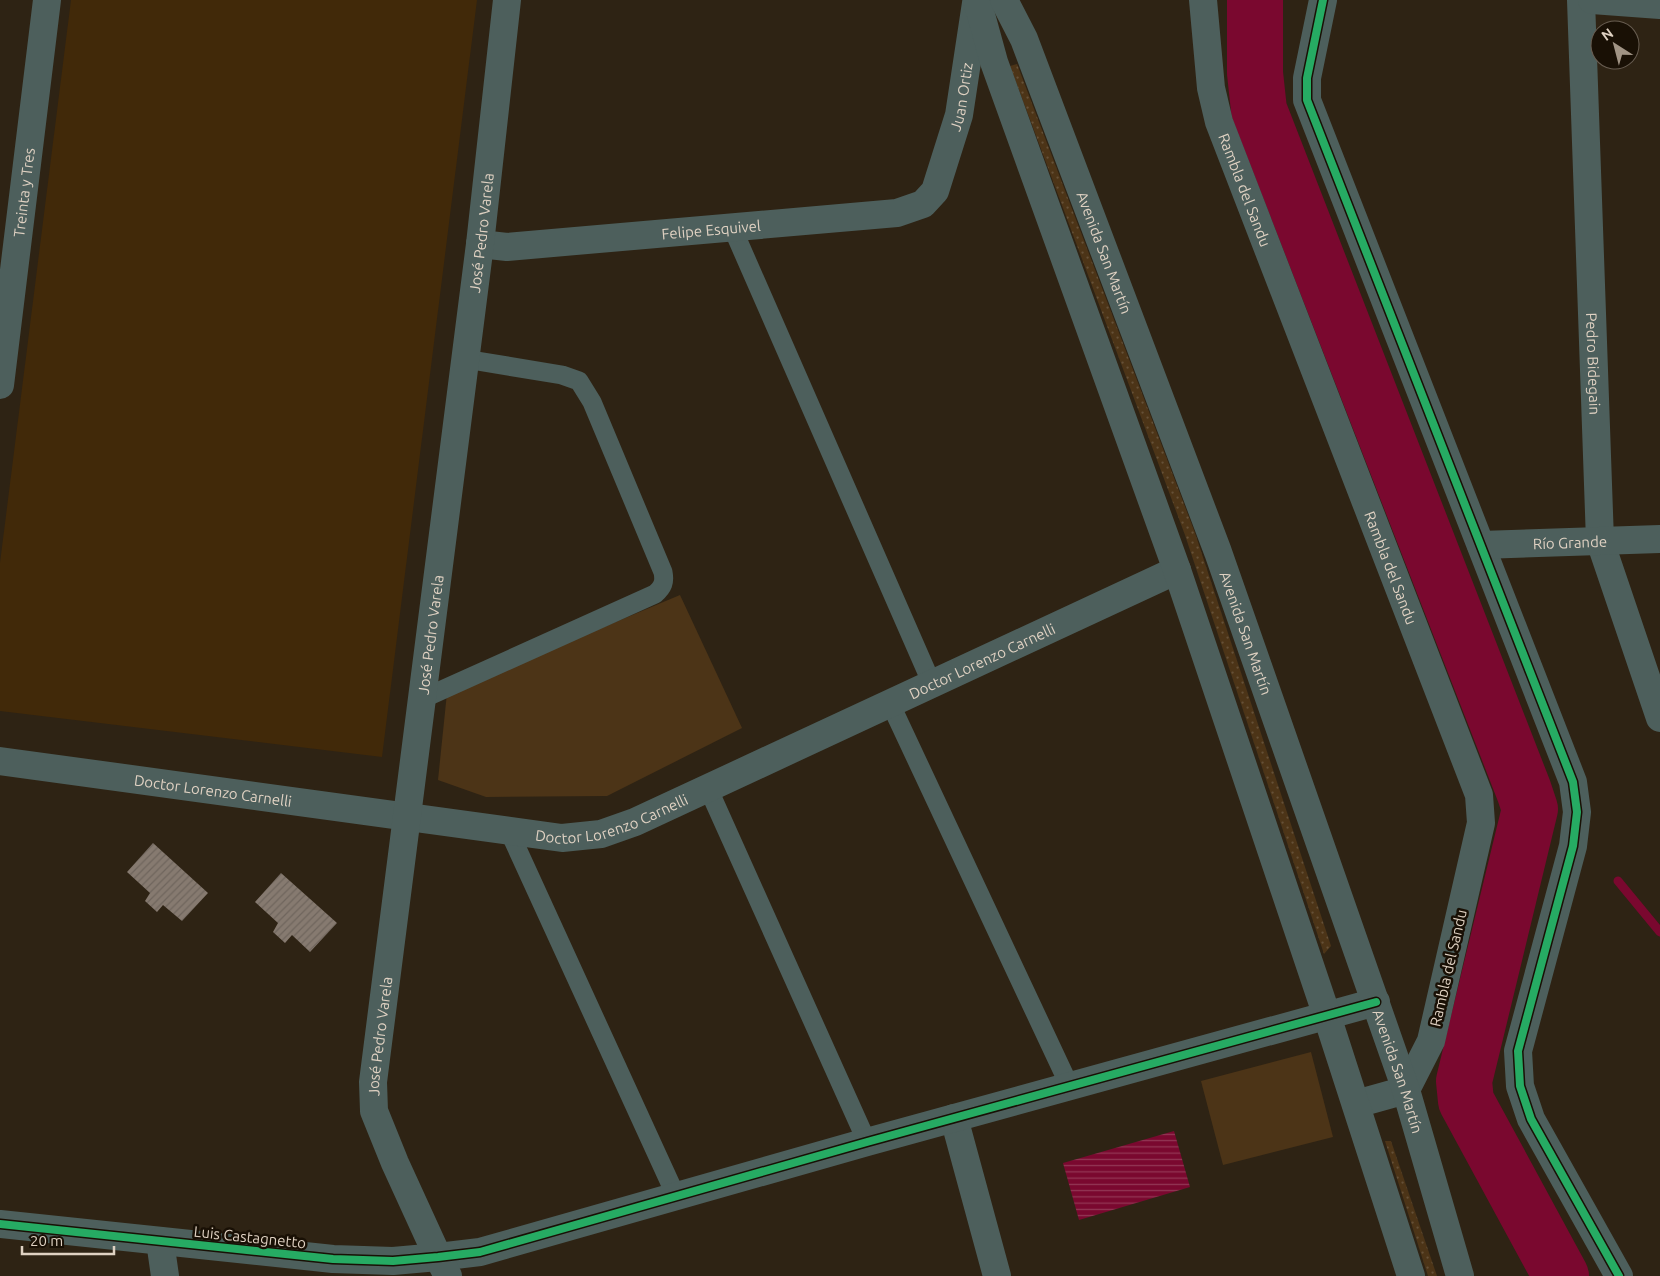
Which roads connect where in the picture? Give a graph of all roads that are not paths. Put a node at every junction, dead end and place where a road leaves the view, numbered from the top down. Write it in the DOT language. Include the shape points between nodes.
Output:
graph roads {
  1 [pos="47,0"];
  2 [pos="506,0"];
  3 [pos="1004,0"];
  4 [pos="1203,0"];
  5 [pos="1323,0"];
  6 [pos="1581,0"];
  7 [pos="1592,0"];
  8 [pos="977,1"];
  9 [pos="1659,3"];
  10 [pos="936,190"];
  11 [pos="732,227"];
  12 [pos="480,244"];
  13 [pos="7,271"];
  14 [pos="466,359"];
  15 [pos="0,385"];
  16 [pos="1660,539"];
  17 [pos="1600,541"];
  18 [pos="1480,545"];
  19 [pos="1177,570"];
  20 [pos="932,684"];
  21 [pos="422,699"];
  22 [pos="890,703"];
  23 [pos="1660,718"];
  24 [pos="0,761"];
  25 [pos="708,788"];
  26 [pos="406,818"];
  27 [pos="509,831"];
  28 [pos="1376,1002"];
  29 [pos="1328,1016"];
  30 [pos="1070,1086"];
  31 [pos="1406,1090"];
  32 [pos="1356,1104"];
  33 [pos="954,1118"];
  34 [pos="866,1142"];
  35 [pos="676,1196"];
  36 [pos="0,1224"];
  37 [pos="160,1241"];
  38 [pos="443,1267"];
  39 [pos="165,1276"];
  40 [pos="997,1276"];
  41 [pos="1411,1276"];
  42 [pos="1460,1276"];
  43 [pos="1618,1276"];
  1 -- 13 [label="street, Treinta y Tres"];
  2 -- 12 [label="street, José Pedro Varela"];
  3 -- 28 [label="street, Avenida San Martín" via="1024,38 1218,552"];
  4 -- 31 [label="street, Rambla del Sandu" via="1211,88 1219,122 1479,796 1481,823 1431,1042"];
  5 -- 18 [label="street" via="1307,78 1307,100"];
  6 -- 17 [label="street, Pedro Bidegain"];
  7 -- 9 [label="street"];
  8 -- 10 [label="street, Juan Ortiz" via="958,115"];
  8 -- 19 [label="street" via="994,62"];
  10 -- 11 [label="street, Felipe Esquivel" via="923,204 897,213"];
  11 -- 12 [label="street, Felipe Esquivel" via="507,247"];
  11 -- 20 [label="lane"];
  12 -- 14 [label="street, José Pedro Varela"];
  13 -- 15 [label="street, Treinta y Tres"];
  14 -- 21 [label="street, José Pedro Varela"];
  14 -- 21 [label="lane" via="562,375 579,381 592,402 664,579 655,594"];
  16 -- 17 [label="street, Río Grande"];
  17 -- 18 [label="street, Río Grande"];
  17 -- 23 [label="street, Pedro Bidegain"];
  18 -- 43 [label="street" via="1573,782 1577,812 1573,846 1518,1050 1520,1086 1530,1119"];
  19 -- 20 [label="street, Doctor Lorenzo Carnelli"];
  19 -- 29 [label="street"];
  20 -- 22 [label="street, Doctor Lorenzo Carnelli"];
  21 -- 26 [label="street, José Pedro Varela"];
  22 -- 25 [label="street, Doctor Lorenzo Carnelli"];
  22 -- 30 [label="lane"];
  24 -- 26 [label="street, Doctor Lorenzo Carnelli"];
  25 -- 27 [label="street, Doctor Lorenzo Carnelli" via="601,834 562,838"];
  25 -- 34 [label="lane"];
  26 -- 27 [label="street, Doctor Lorenzo Carnelli"];
  26 -- 38 [label="street, José Pedro Varela" via="373,1082 374,1111"];
  27 -- 35 [label="lane"];
  28 -- 29 [label="street, Luis Castagnetto"];
  28 -- 31 [label="street, Avenida San Martín"];
  29 -- 30 [label="street, Luis Castagnetto"];
  29 -- 32 [label="street"];
  30 -- 33 [label="street, Luis Castagnetto"];
  31 -- 32 [label="street"];
  31 -- 42 [label="street, Avenida San Martín"];
  32 -- 41 [label="street"];
  33 -- 34 [label="street, Luis Castagnetto"];
  33 -- 40 [label="street"];
  34 -- 35 [label="street, Luis Castagnetto"];
  35 -- 38 [label="street, Luis Castagnetto" via="480,1252"];
  36 -- 37 [label="street, Luis Castagnetto"];
  37 -- 38 [label="street, Luis Castagnetto" via="333,1260 393,1261"];
  37 -- 39 [label="street"];
}
